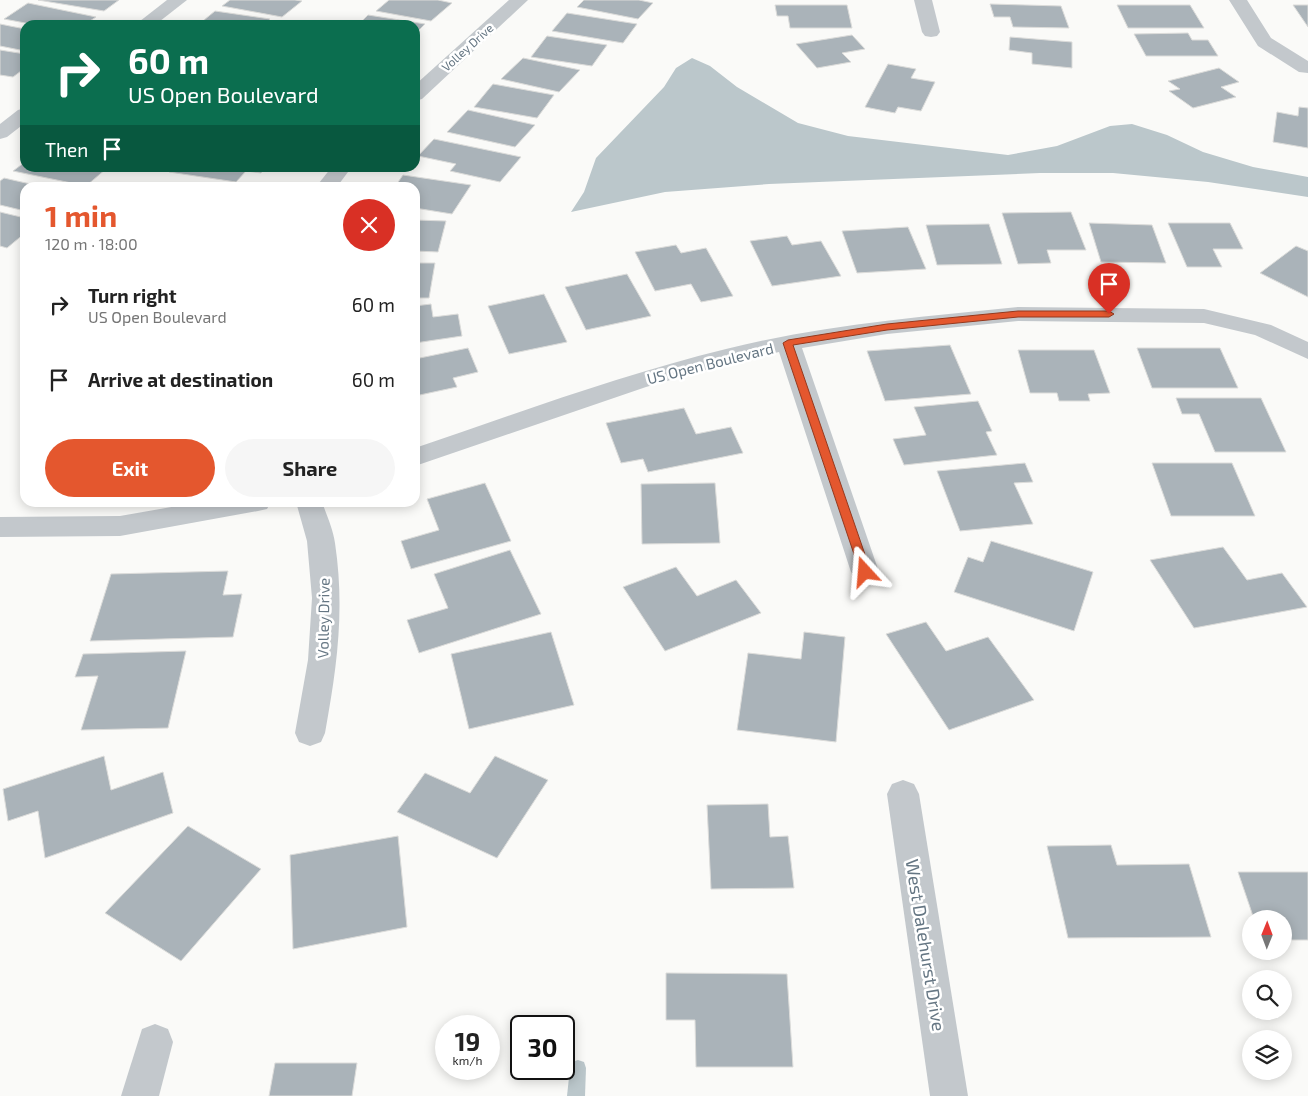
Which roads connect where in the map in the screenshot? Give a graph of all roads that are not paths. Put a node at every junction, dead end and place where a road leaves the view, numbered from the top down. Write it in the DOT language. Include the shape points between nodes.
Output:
graph roads {
  1 [pos="178,0"];
  2 [pos="519,0"];
  3 [pos="923,0"];
  4 [pos="1238,0"];
  5 [pos="151,20"];
  6 [pos="931,32"];
  7 [pos="1306,68"];
  8 [pos="420,90"];
  9 [pos="20,118"];
  10 [pos="0,133"];
  11 [pos="338,172"];
  12 [pos="330,182"];
  13 [pos="788,343"];
  14 [pos="1308,352"];
  15 [pos="420,455"];
  16 [pos="229,507"];
  17 [pos="311,507"];
  18 [pos="0,527"];
  19 [pos="865,572"];
  20 [pos="310,733"];
  21 [pos="903,794"];
  22 [pos="155,1042"];
  23 [pos="140,1096"];
  24 [pos="949,1096"];
  1 -- 5 [label="street"];
  2 -- 8 [label="street, Volley Drive"];
  3 -- 6 [label="street"];
  4 -- 7 [label="street" via="1264,42"];
  9 -- 10 [label="street"];
  11 -- 12 [label="street"];
  13 -- 14 [label="street, US Open Boulevard" via="887,327 1018,314 1119,314 1204,316 1263,330"];
  13 -- 15 [label="street, US Open Boulevard" via="637,381"];
  13 -- 19 [label="street"];
  16 -- 18 [label="street" via="120,526"];
  17 -- 20 [label="street, Volley Drive" via="321,541 326,598 323,660"];
  21 -- 24 [label="street, West Dalehurst Drive"];
  22 -- 23 [label="street"];
}
